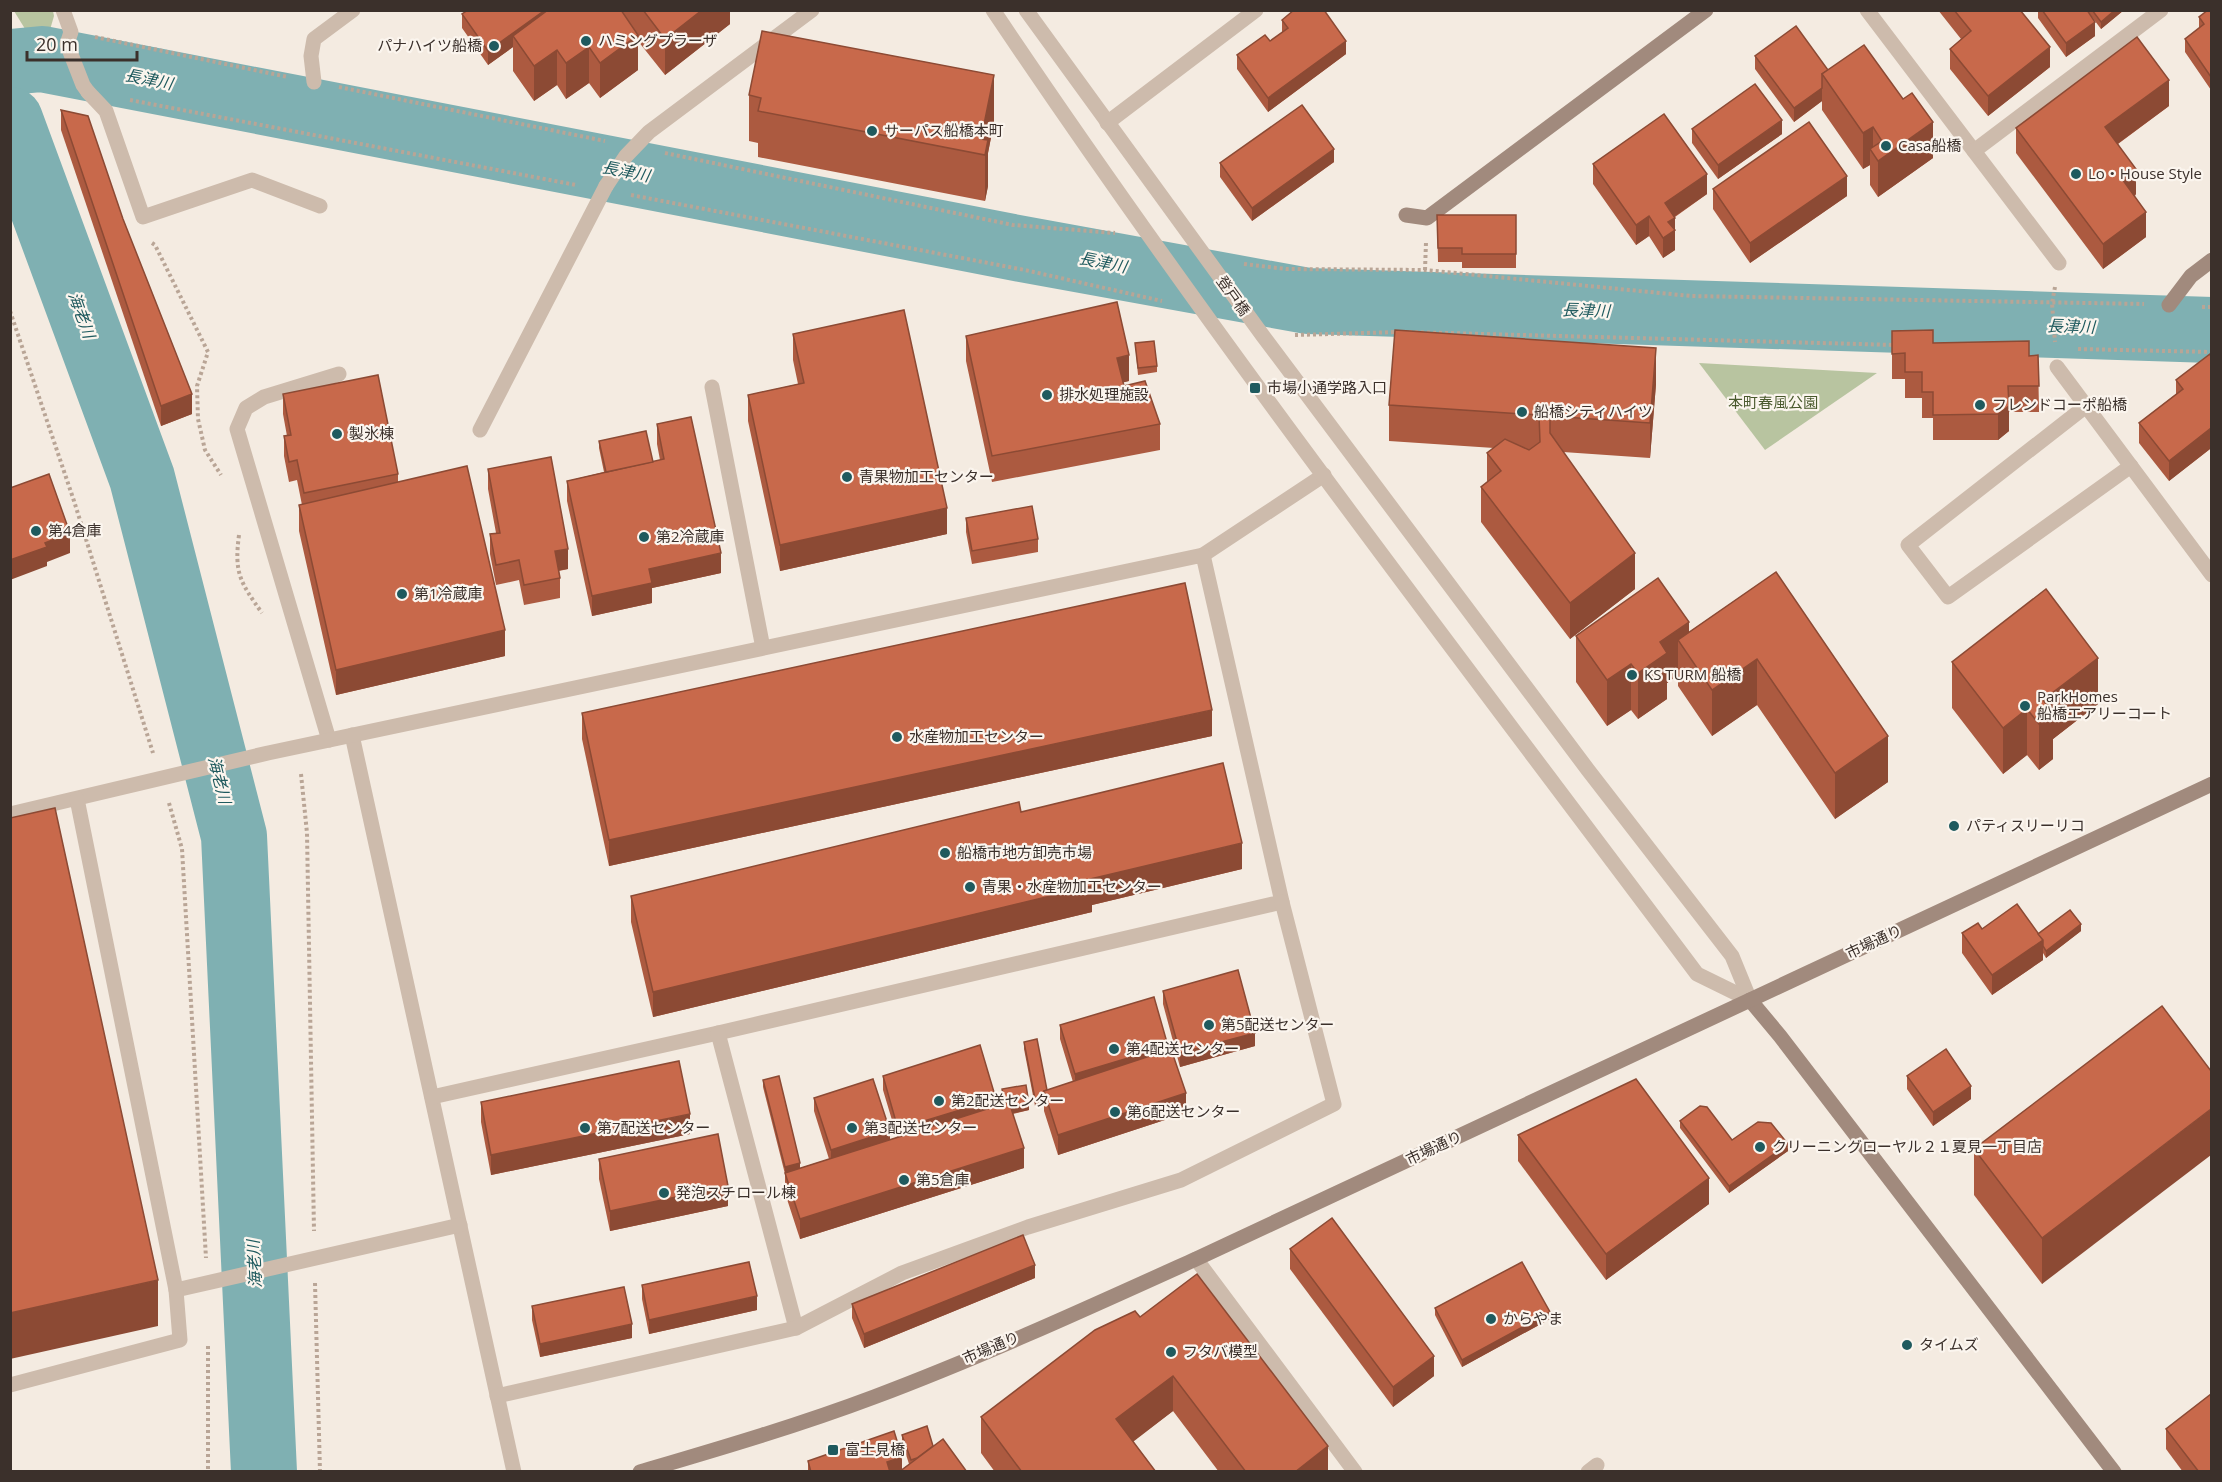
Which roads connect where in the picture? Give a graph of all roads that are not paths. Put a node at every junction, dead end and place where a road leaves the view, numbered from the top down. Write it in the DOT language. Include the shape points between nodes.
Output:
graph roads {
  1 [pos="63,10"];
  2 [pos="353,10"];
  3 [pos="812,10"];
  4 [pos="993,10"];
  5 [pos="1026,10"];
  6 [pos="1256,10"];
  7 [pos="1707,10"];
  8 [pos="1867,10"];
  9 [pos="2161,10"];
  10 [pos="314,82"];
  11 [pos="1107,123"];
  12 [pos="1974,151"];
  13 [pos="320,206"];
  14 [pos="1406,216"];
  15 [pos="2211,260"];
  16 [pos="2059,262"];
  17 [pos="2169,305"];
  18 [pos="2057,366"];
  19 [pos="339,374"];
  20 [pos="712,387"];
  21 [pos="2086,405"];
  22 [pos="480,430"];
  23 [pos="2131,466"];
  24 [pos="1324,475"];
  25 [pos="1203,555"];
  26 [pos="2211,575"];
  27 [pos="763,648"];
  28 [pos="352,735"];
  29 [pos="329,740"];
  30 [pos="2211,784"];
  31 [pos="77,799"];
  32 [pos="10,814"];
  33 [pos="1282,902"];
  34 [pos="1750,1000"];
  35 [pos="718,1033"];
  36 [pos="432,1097"];
  37 [pos="460,1225"];
  38 [pos="1196,1259"];
  39 [pos="176,1290"];
  40 [pos="796,1328"];
  41 [pos="10,1385"];
  42 [pos="497,1396"];
  43 [pos="514,1472"];
  44 [pos="640,1472"];
  45 [pos="1354,1472"];
  46 [pos="2114,1472"];
  1 -- 13 [label="street" via="85,88 106,111 143,217 252,180"];
  2 -- 10 [label="street" via="314,39"];
  3 -- 22 [label="street" via="649,132 630,152 606,186"];
  4 -- 24 [label="street" via="1081,142"];
  5 -- 11 [label="street, 登戸橋"];
  6 -- 11 [label="street"];
  7 -- 14 [label="street" via="1427,218"];
  8 -- 12 [label="street"];
  9 -- 12 [label="street"];
  11 -- 34 [label="street, 登戸橋" via="1581,760 1732,956"];
  12 -- 16 [label="street"];
  15 -- 17 [label="street" via="2190,276"];
  18 -- 21 [label="street"];
  19 -- 29 [label="street" via="264,397 246,408 237,429"];
  20 -- 27 [label="street"];
  21 -- 23 [label="street"];
  21 -- 23 [label="street" via="1908,545 1948,597"];
  23 -- 26 [label="street"];
  24 -- 25 [label="street"];
  24 -- 34 [label="street" via="1697,974"];
  25 -- 27 [label="street"];
  25 -- 33 [label="street"];
  27 -- 28 [label="street"];
  28 -- 29 [label="street"];
  28 -- 36 [label="street"];
  29 -- 31 [label="street"];
  30 -- 34 [label="street, 市場通り"];
  31 -- 32 [label="street"];
  31 -- 39 [label="street"];
  33 -- 35 [label="street"];
  33 -- 40 [label="street" via="1334,1104 1181,1180 1028,1227 902,1273"];
  34 -- 38 [label="street, 市場通り"];
  34 -- 46 [label="street"];
  35 -- 36 [label="street"];
  35 -- 40 [label="street"];
  36 -- 37 [label="street"];
  37 -- 39 [label="street"];
  37 -- 42 [label="street"];
  38 -- 44 [label="street, 市場通り" via="874,1397"];
  38 -- 45 [label="street"];
  39 -- 41 [label="street" via="180,1340"];
  40 -- 42 [label="street"];
  42 -- 43 [label="street"];
}
